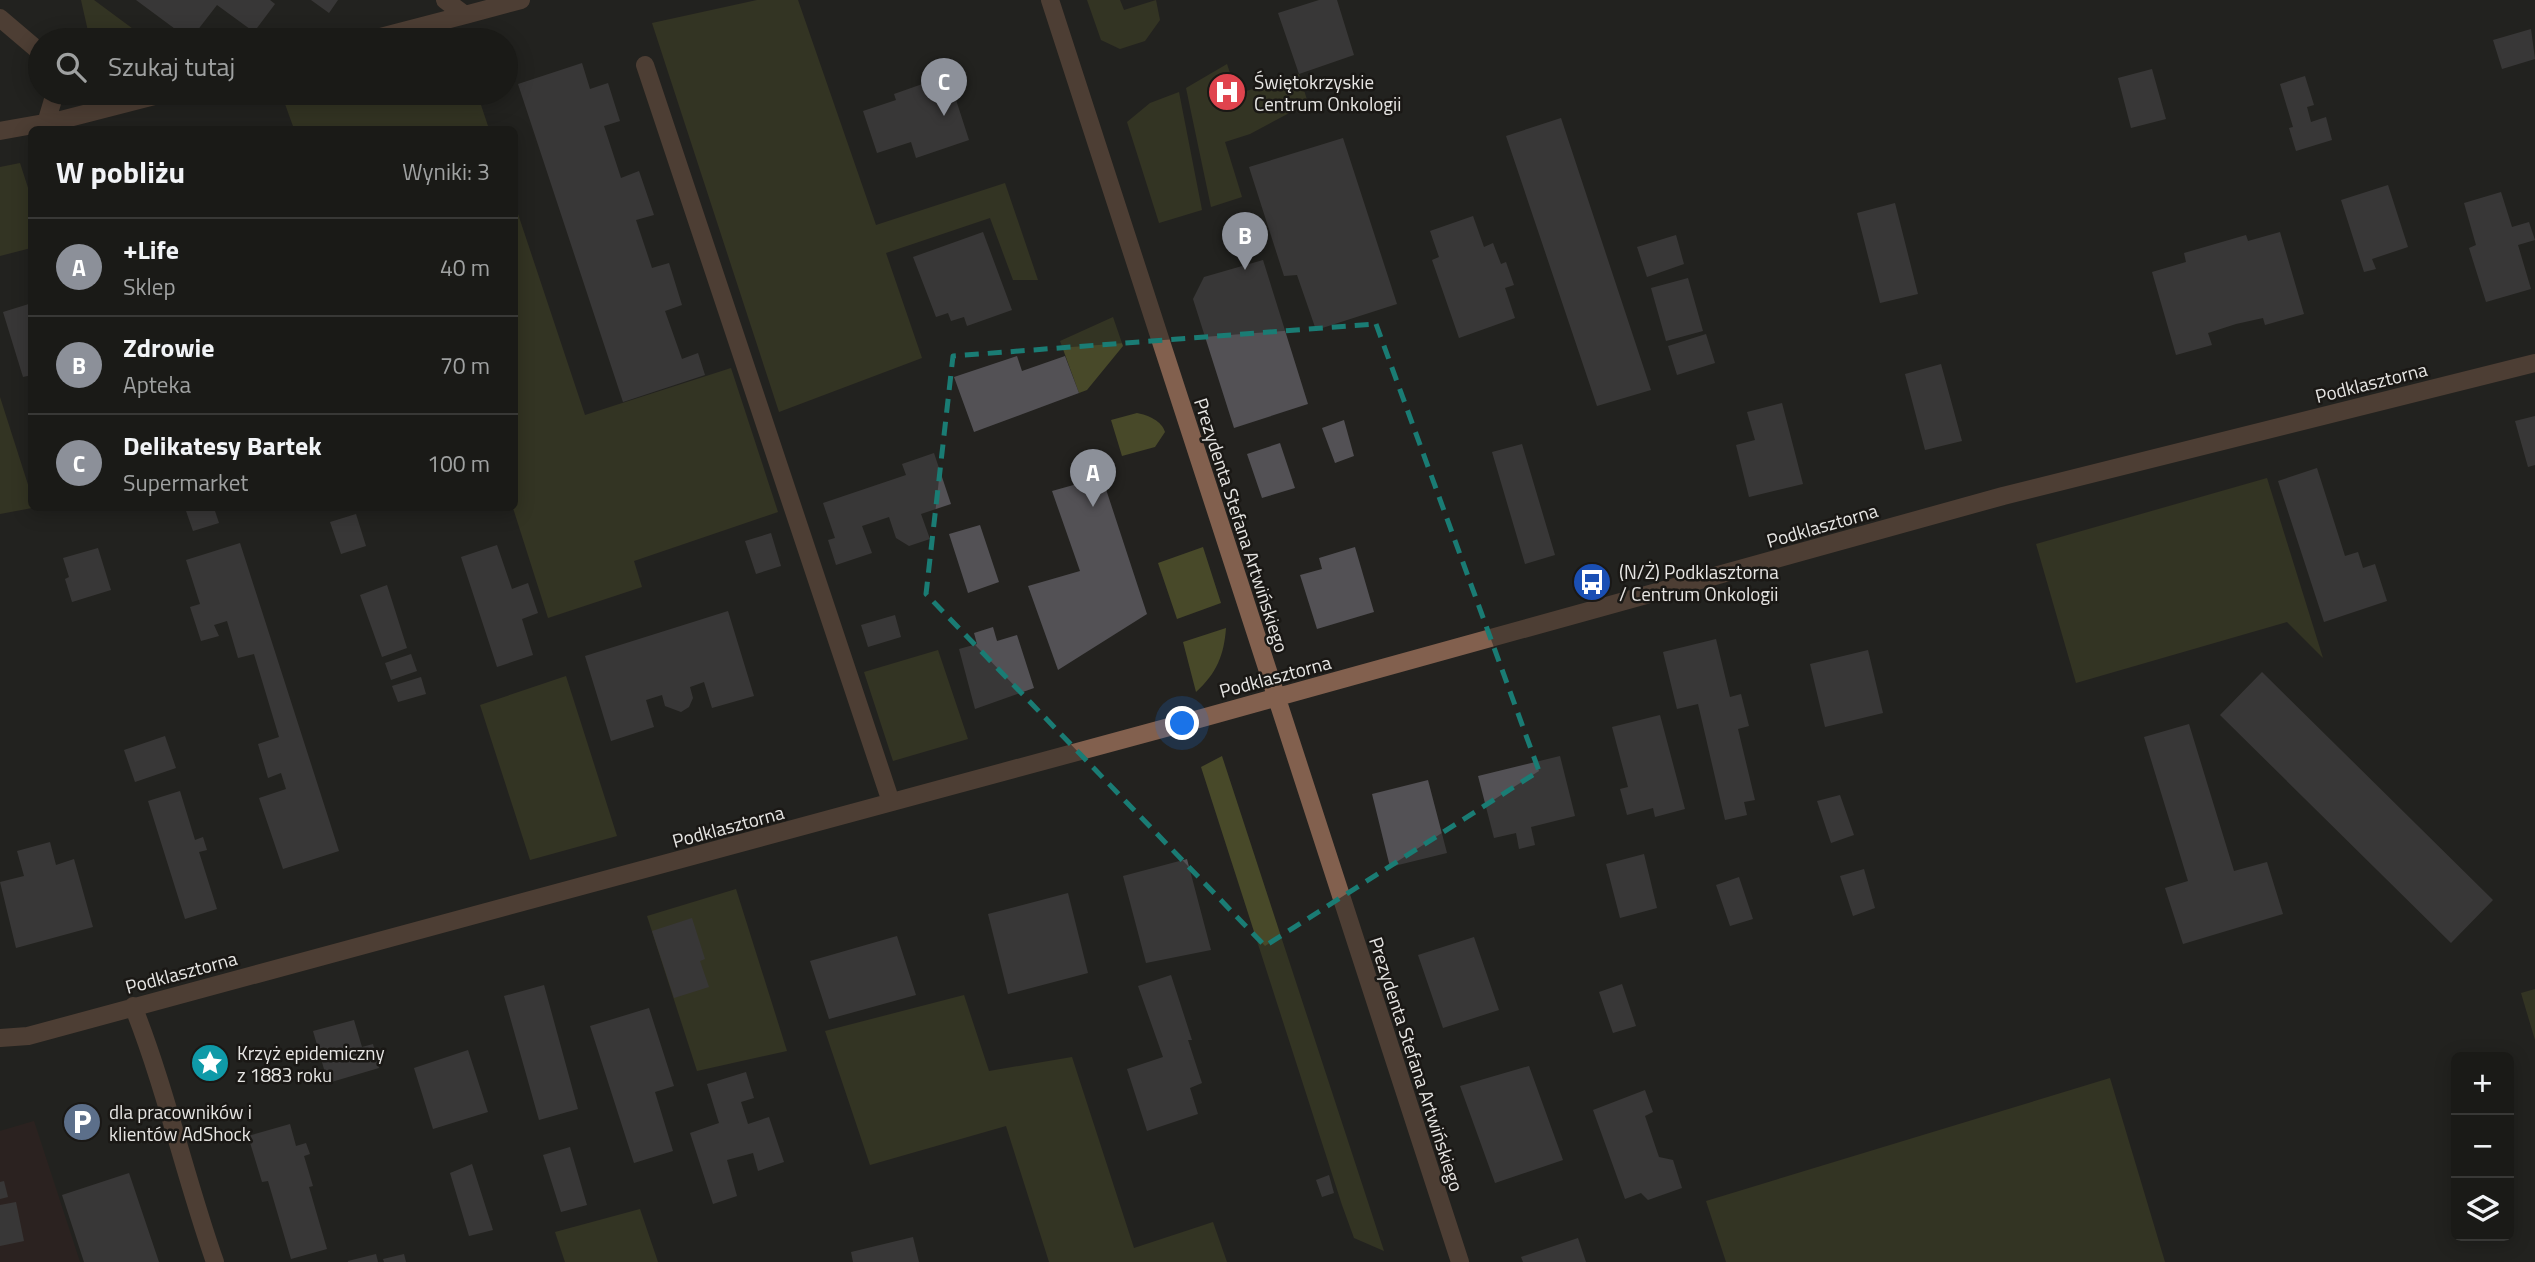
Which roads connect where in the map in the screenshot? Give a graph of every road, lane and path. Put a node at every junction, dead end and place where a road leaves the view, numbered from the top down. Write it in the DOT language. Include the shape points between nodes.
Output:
graph roads {
  1 [pos="445,0"];
  2 [pos="521,0"];
  3 [pos="1050,0"];
  4 [pos="465,15"];
  5 [pos="0,18"];
  6 [pos="415,28"];
  7 [pos="28,42"];
  8 [pos="645,65"];
  9 [pos="51,105"];
  10 [pos="116,105"];
  11 [pos="46,122"];
  12 [pos="0,131"];
  13 [pos="2535,363"];
  14 [pos="1275,698"];
  15 [pos="891,802"];
  16 [pos="133,1006"];
  17 [pos="28,1036"];
  18 [pos="0,1038"];
  19 [pos="0,1052"];
  20 [pos="215,1262"];
  21 [pos="1460,1262"];
  1 -- 4 [label="street"];
  2 -- 4 [label="street"];
  3 -- 14 [label="street, Prezydenta Stefana Artwińskiego"];
  4 -- 6 [label="street"];
  5 -- 7 [label="street"];
  8 -- 15 [label="street"];
  9 -- 11 [label="street"];
  10 -- 11 [label="street"];
  11 -- 12 [label="street"];
  13 -- 14 [label="street, Podklasztorna" via="2003,496"];
  14 -- 15 [label="street, Podklasztorna"];
  14 -- 21 [label="street, Prezydenta Stefana Artwińskiego"];
  15 -- 16 [label="street, Podklasztorna"];
  16 -- 17 [label="street, Podklasztorna"];
  16 -- 20 [label="street"];
  17 -- 18 [label="street, Podklasztorna"];
  17 -- 19 [label="street, Podklasztorna"];
}
